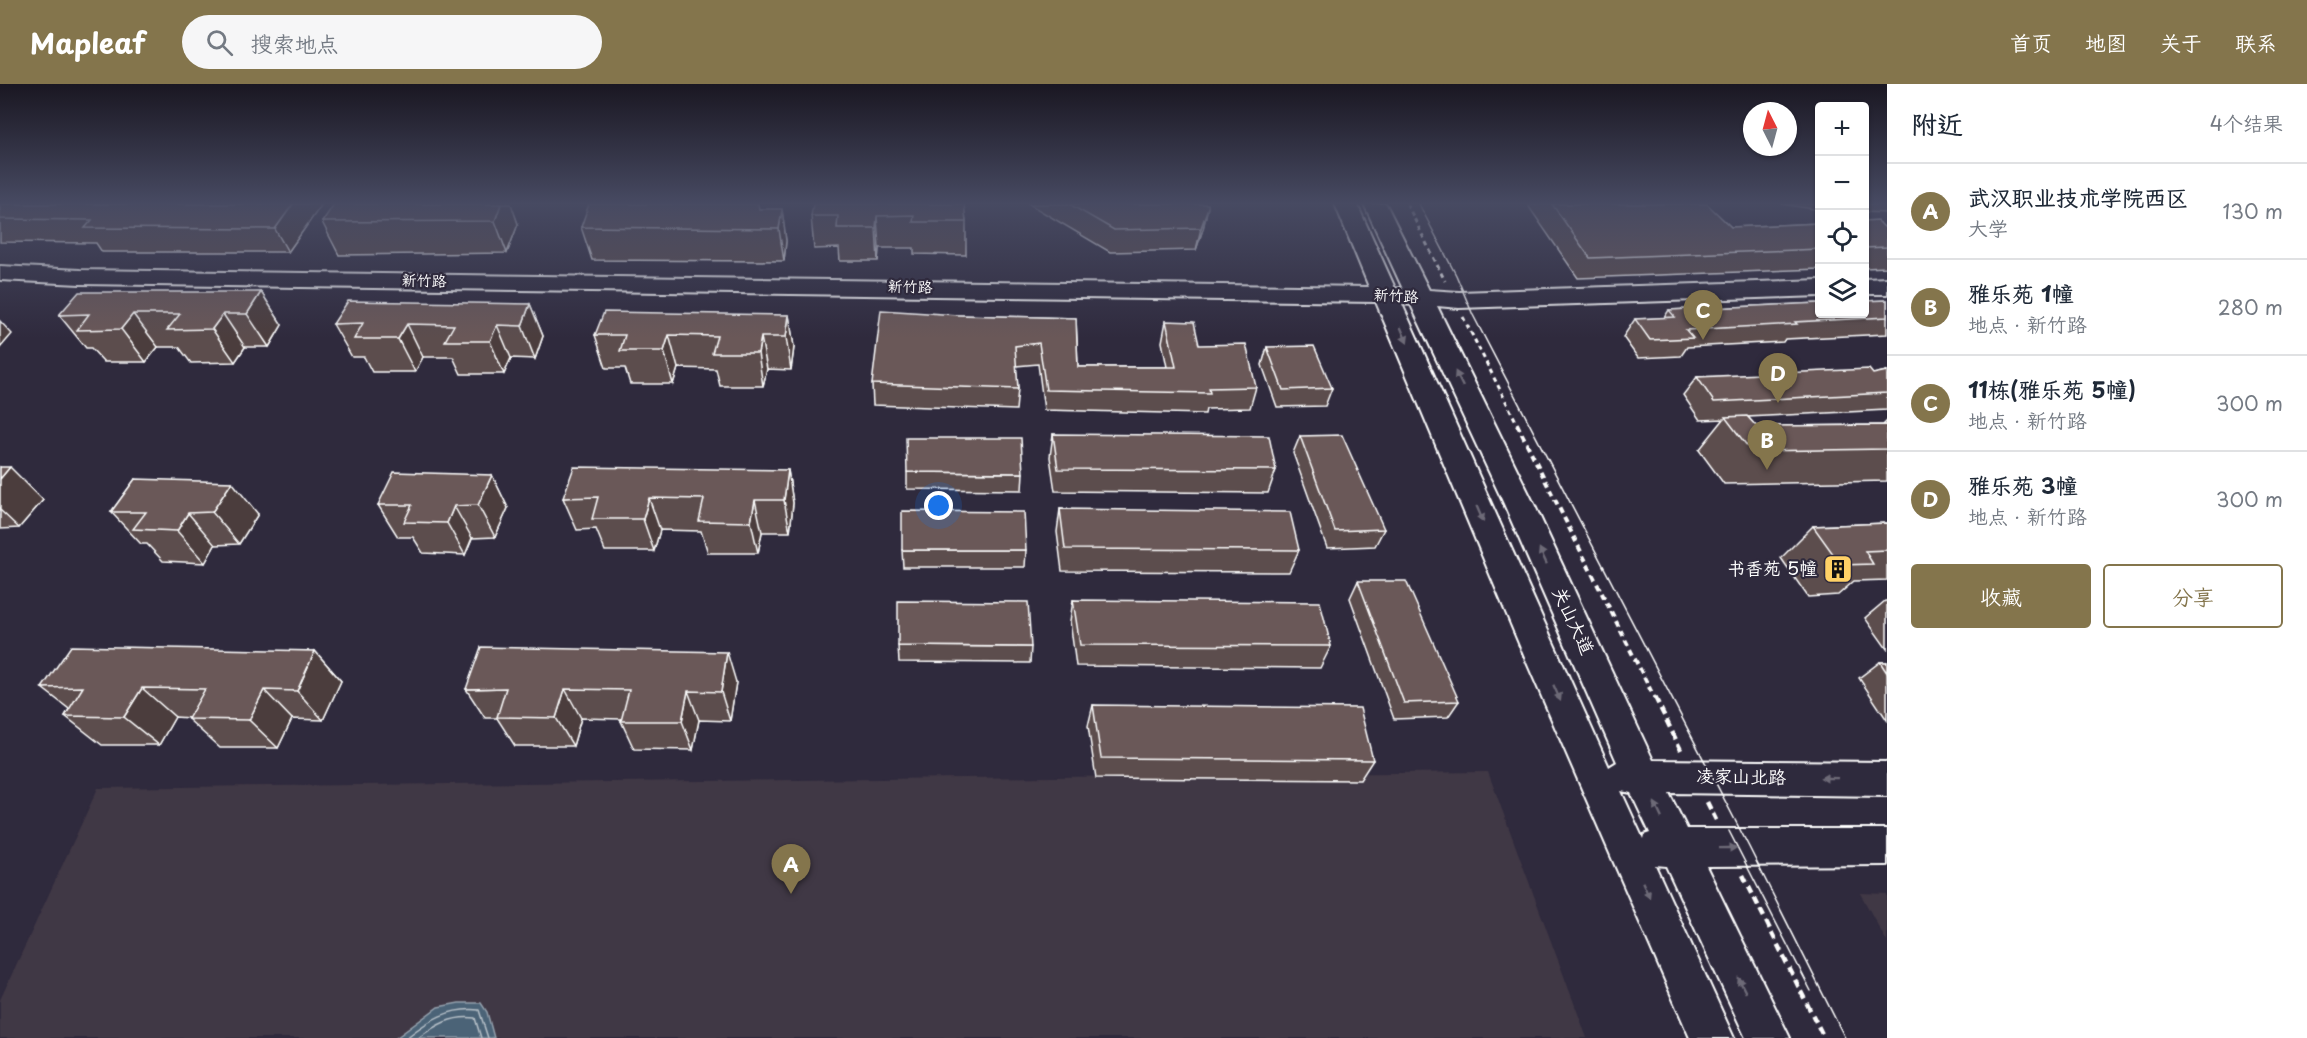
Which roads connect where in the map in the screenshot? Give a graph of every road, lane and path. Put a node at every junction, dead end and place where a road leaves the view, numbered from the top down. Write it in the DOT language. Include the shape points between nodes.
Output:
graph roads {
  1 [pos="1374,249"];
  2 [pos="1389,249"];
  3 [pos="1429,249"];
  4 [pos="0,273"];
  5 [pos="1887,286"];
  6 [pos="1869,287"];
  7 [pos="1815,288"];
  8 [pos="1403,296"];
  9 [pos="1454,299"];
  10 [pos="1594,776"];
  11 [pos="1642,776"];
  12 [pos="1694,776"];
  13 [pos="1887,779"];
  14 [pos="1887,847"];
  15 [pos="1627,848"];
  16 [pos="1676,848"];
  17 [pos="1730,848"];
  18 [pos="1712,1038"];
  19 [pos="1768,1038"];
  20 [pos="1824,1038"];
  1 -- 8 [label="main road, 关山大道"];
  2 -- 8 [label="main road, 关山大道"];
  3 -- 9 [label="path"];
  4 -- 8 [label="main road, 新竹路"];
  5 -- 6 [label="main road"];
  7 -- 9 [label="main road, 新竹路"];
  8 -- 9 [label="main road, 新竹路"];
  8 -- 10 [label="main road, 关山大道, one-way"];
  11 -- 8 [label="main road, 关山大道, one-way" via="1519,504"];
  9 -- 12 [label="path"];
  10 -- 11 [label="main road, 凌家山北路"];
  10 -- 15 [label="main road, 关山大道"];
  11 -- 12 [label="main road, 凌家山北路"];
  16 -- 11 [label="main road, 关山大道, one-way"];
  13 -- 12 [label="main road, 凌家山北路, one-way"];
  12 -- 17 [label="path"];
  14 -- 17 [label="main road"];
  15 -- 16 [label="main road"];
  15 -- 18 [label="main road, 关山大道, one-way"];
  16 -- 17 [label="main road, one-way"];
  19 -- 16 [label="main road, 关山大道, one-way"];
  17 -- 20 [label="path"];
}
